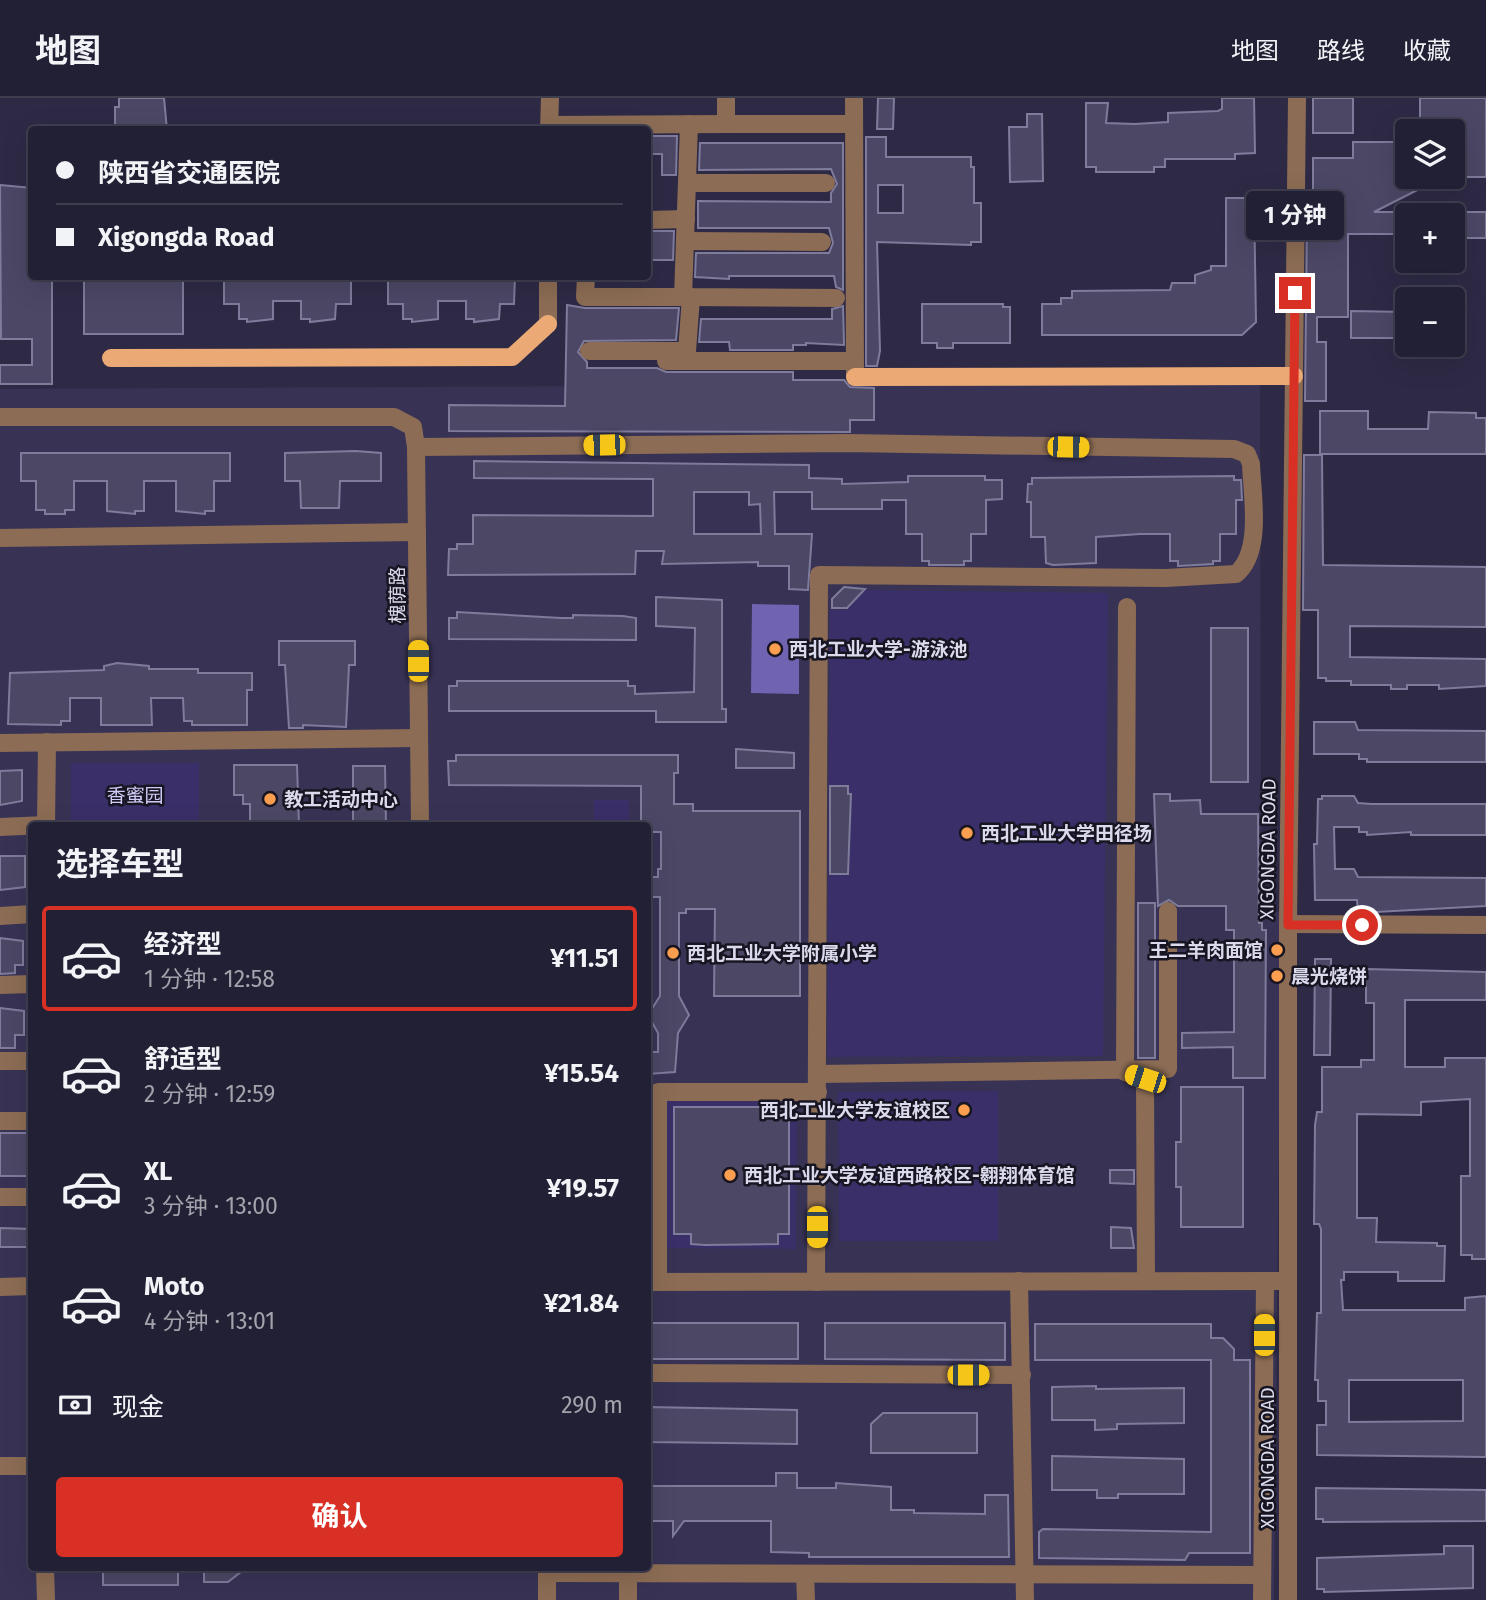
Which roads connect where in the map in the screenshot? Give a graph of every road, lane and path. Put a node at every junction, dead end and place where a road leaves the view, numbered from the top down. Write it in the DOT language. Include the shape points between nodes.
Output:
graph roads {
  1 [pos="550,98"];
  2 [pos="726,98"];
  3 [pos="854,98"];
  4 [pos="1297,98"];
  5 [pos="689,124"];
  6 [pos="726,124"];
  7 [pos="854,124"];
  8 [pos="550,126"];
  9 [pos="596,126"];
  10 [pos="687,183"];
  11 [pos="826,183"];
  12 [pos="686,219"];
  13 [pos="651,220"];
  14 [pos="685,241"];
  15 [pos="822,242"];
  16 [pos="548,280"];
  17 [pos="586,280"];
  18 [pos="687,298"];
  19 [pos="836,298"];
  20 [pos="548,324"];
  21 [pos="589,351"];
  22 [pos="111,358"];
  23 [pos="666,361"];
  24 [pos="855,369"];
  25 [pos="1294,376"];
  26 [pos="0,417"];
  27 [pos="416,447"];
  28 [pos="417,533"];
  29 [pos="0,538"];
  30 [pos="1128,607"];
  31 [pos="419,738"];
  32 [pos="47,742"];
  33 [pos="0,743"];
  34 [pos="46,822"];
  35 [pos="420,822"];
  36 [pos="28,826"];
  37 [pos="0,827"];
  38 [pos="1168,911"];
  39 [pos="28,915"];
  40 [pos="0,916"];
  41 [pos="1288,925"];
  42 [pos="1486,925"];
  43 [pos="28,984"];
  44 [pos="0,985"];
  45 [pos="28,1061"];
  46 [pos="0,1062"];
  47 [pos="1125,1072"];
  48 [pos="818,1083"];
  49 [pos="0,1121"];
  50 [pos="28,1121"];
  51 [pos="653,1138"];
  52 [pos="28,1197"];
  53 [pos="0,1198"];
  54 [pos="1288,1280"];
  55 [pos="1019,1281"];
  56 [pos="1146,1281"];
  57 [pos="653,1282"];
  58 [pos="816,1282"];
  59 [pos="1265,1282"];
  60 [pos="28,1286"];
  61 [pos="0,1287"];
  62 [pos="651,1373"];
  63 [pos="1022,1375"];
  64 [pos="0,1466"];
  65 [pos="28,1466"];
  66 [pos="45,1571"];
  67 [pos="547,1571"];
  68 [pos="633,1571"];
  69 [pos="805,1574"];
  70 [pos="1025,1574"];
  71 [pos="1262,1575"];
  72 [pos="46,1600"];
  73 [pos="547,1600"];
  74 [pos="628,1600"];
  75 [pos="806,1600"];
  76 [pos="1025,1600"];
  77 [pos="1262,1600"];
  78 [pos="1289,1600"];
  1 -- 8 [label="street"];
  2 -- 6 [label="street"];
  3 -- 7 [label="street"];
  4 -- 25 [label="street, XIGONGDA ROAD"];
  5 -- 6 [label="street"];
  5 -- 9 [label="street"];
  5 -- 10 [label="street"];
  6 -- 7 [label="street"];
  7 -- 24 [label="street"];
  10 -- 11 [label="street"];
  10 -- 12 [label="street"];
  12 -- 13 [label="street"];
  12 -- 14 [label="street"];
  14 -- 15 [label="street"];
  14 -- 18 [label="street"];
  16 -- 20 [label="street"];
  17 -- 18 [label="street" via="585,297"];
  18 -- 19 [label="street"];
  18 -- 21 [label="street" via="687,351"];
  20 -- 22 [label="main road" via="512,357"];
  23 -- 24 [label="street"];
  24 -- 25 [label="main road"];
  25 -- 41 [label="street, XIGONGDA ROAD"];
  26 -- 27 [label="street" via="394,416 413,427"];
  27 -- 28 [label="street, 槐荫路"];
  27 -- 48 [label="street" via="846,443 1234,449 1247,454 1252,538 1243,568 1236,574 1167,578 819,575"];
  28 -- 29 [label="street"];
  28 -- 31 [label="street, 槐荫路"];
  30 -- 47 [label="street"];
  31 -- 32 [label="street"];
  31 -- 35 [label="street, 槐荫路"];
  32 -- 33 [label="street"];
  32 -- 34 [label="street"];
  36 -- 37 [label="street"];
  38 -- 47 [label="street" via="1168,1069"];
  39 -- 40 [label="street"];
  41 -- 42 [label="street"];
  41 -- 54 [label="street, XIGONGDA ROAD"];
  43 -- 44 [label="street"];
  45 -- 46 [label="street"];
  47 -- 48 [label="street"];
  47 -- 56 [label="street" via="1145,1079"];
  48 -- 51 [label="street" via="658,1092"];
  48 -- 58 [label="street"];
  49 -- 50 [label="street"];
  51 -- 57 [label="street"];
  52 -- 53 [label="street"];
  54 -- 59 [label="street"];
  54 -- 78 [label="street, XIGONGDA ROAD"];
  55 -- 56 [label="street"];
  55 -- 58 [label="street"];
  55 -- 63 [label="street"];
  56 -- 59 [label="street"];
  57 -- 58 [label="street"];
  59 -- 71 [label="street"];
  60 -- 61 [label="street"];
  62 -- 63 [label="street"];
  63 -- 70 [label="street"];
  64 -- 65 [label="street"];
  66 -- 72 [label="street"];
  67 -- 73 [label="street"];
  68 -- 69 [label="street"];
  68 -- 74 [label="street"];
  69 -- 70 [label="street"];
  69 -- 75 [label="street"];
  70 -- 71 [label="street"];
  70 -- 76 [label="street"];
  71 -- 77 [label="street"];
}
